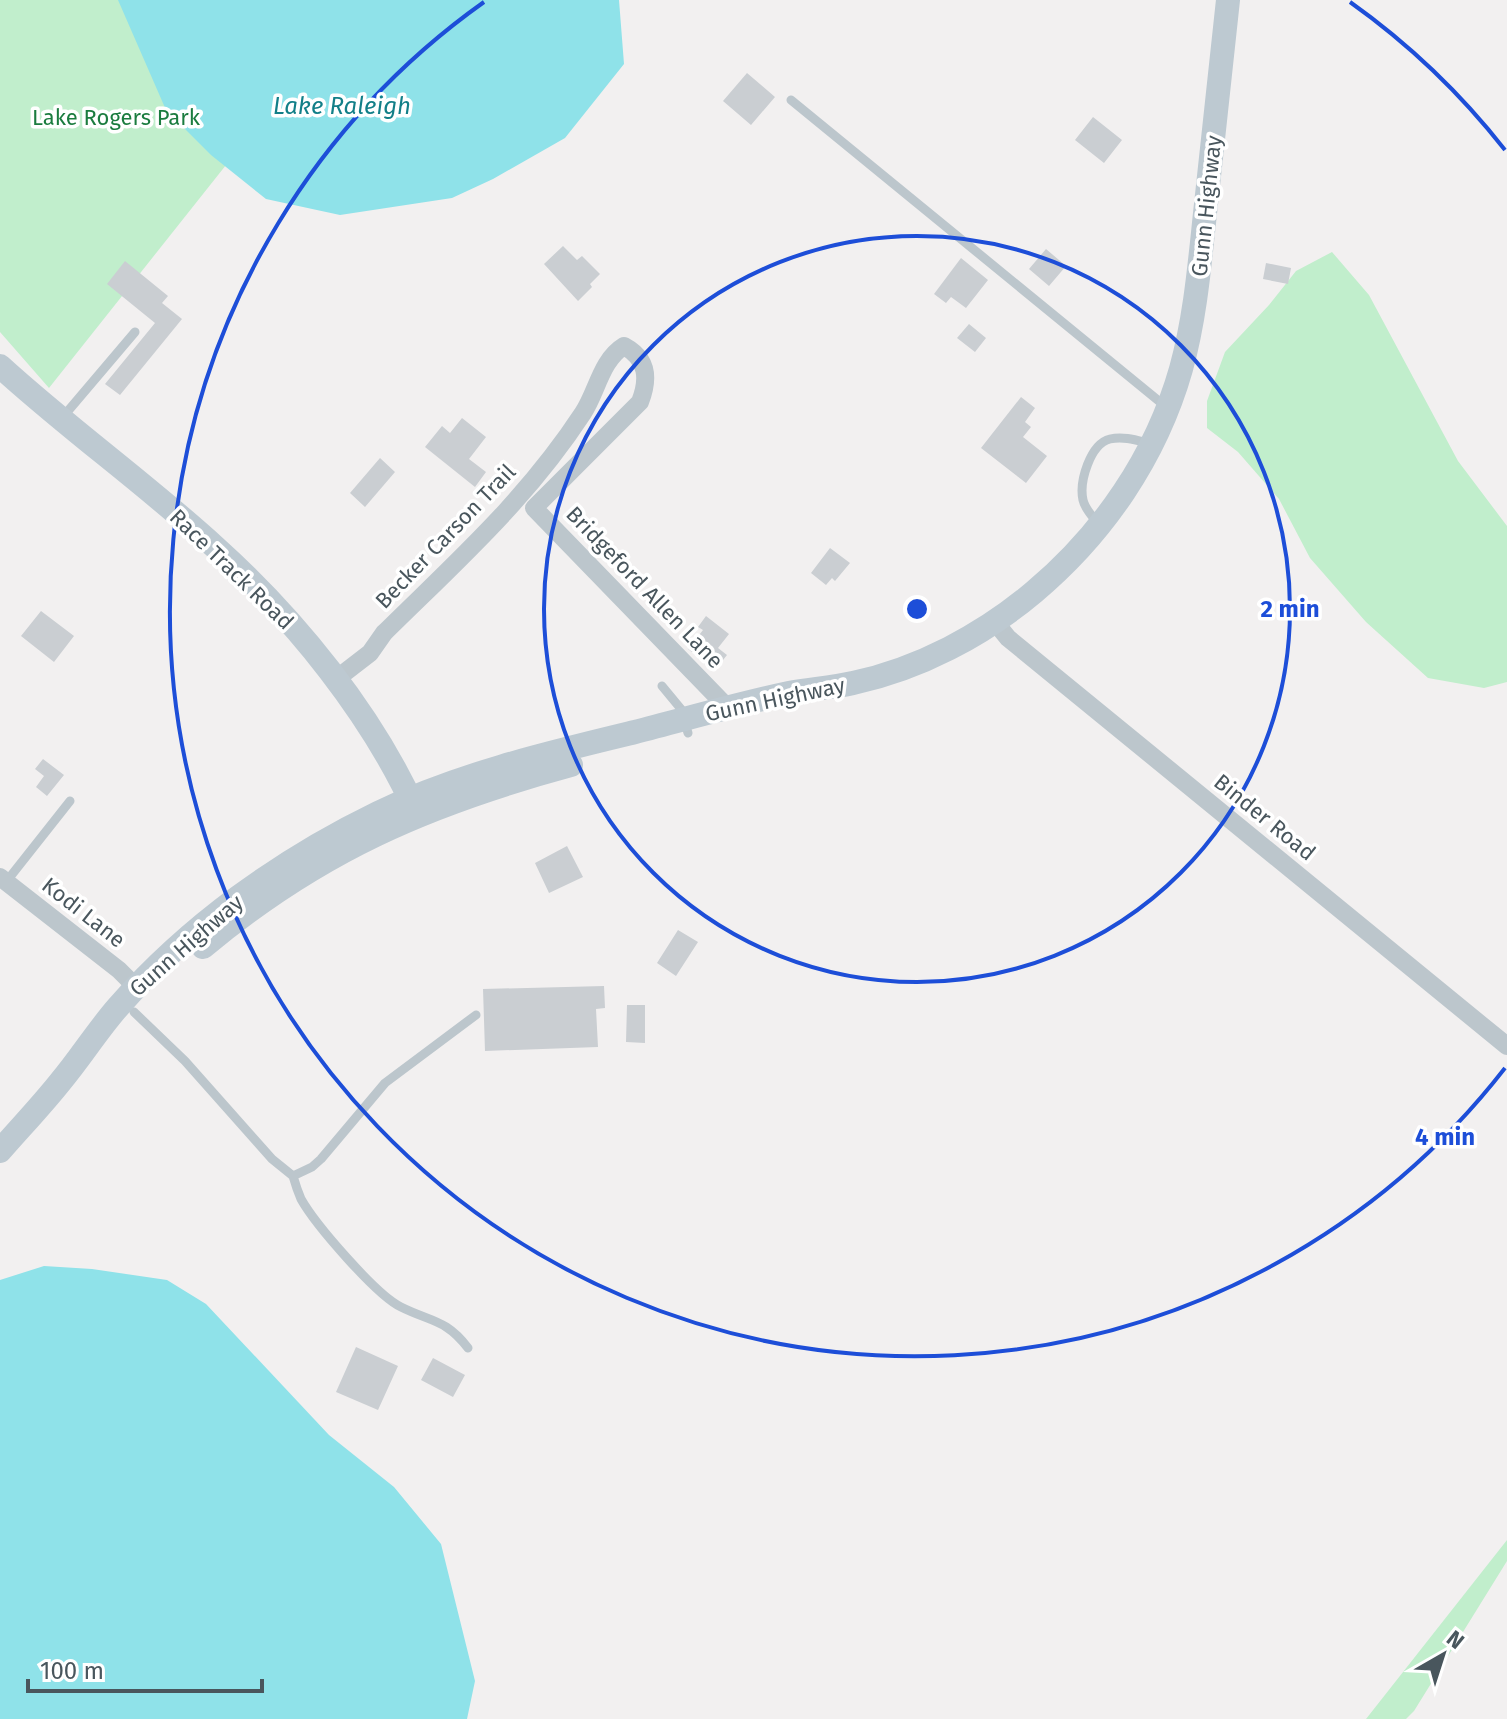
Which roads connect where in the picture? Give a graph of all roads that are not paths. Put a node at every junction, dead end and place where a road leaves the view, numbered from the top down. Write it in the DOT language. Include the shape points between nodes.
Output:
graph roads {
  1 [pos="1228,0"];
  2 [pos="791,100"];
  3 [pos="135,332"];
  4 [pos="635,352"];
  5 [pos="0,366"];
  6 [pos="1167,408"];
  7 [pos="62,418"];
  8 [pos="1152,444"];
  9 [pos="1100,525"];
  10 [pos="995,622"];
  11 [pos="335,680"];
  12 [pos="854,683"];
  13 [pos="662,686"];
  14 [pos="728,708"];
  15 [pos="686,726"];
  16 [pos="70,801"];
  17 [pos="414,807"];
  18 [pos="3,880"];
  19 [pos="136,987"];
  20 [pos="134,1012"];
  21 [pos="476,1015"];
  22 [pos="1507,1046"];
  23 [pos="60,1083"];
  24 [pos="0,1151"];
  25 [pos="293,1176"];
  26 [pos="468,1348"];
  1 -- 6 [label="main road, Gunn Highway" via="1196,289 1181,368"];
  2 -- 6 [label="lane"];
  3 -- 7 [label="lane"];
  4 -- 11 [label="street, Becker Carson Trail" via="624,346 615,352 577,422 501,519 370,653"];
  4 -- 14 [label="street, Bridgeford Allen Lane" via="647,385 640,402 534,508"];
  5 -- 7 [label="main road, Race Track Road"];
  6 -- 8 [label="main road, Gunn Highway"];
  7 -- 11 [label="main road, Race Track Road" via="236,566"];
  8 -- 9 [label="main road, Gunn Highway"];
  8 -- 9 [label="lane" via="1122,438 1098,445 1086,473 1083,499"];
  9 -- 10 [label="main road, Gunn Highway" via="1049,580"];
  10 -- 12 [label="main road, Gunn Highway" via="923,660"];
  10 -- 22 [label="street, Binder Road" via="1020,648"];
  11 -- 17 [label="main road, Race Track Road"];
  12 -- 14 [label="main road, Gunn Highway"];
  12 -- 15 [label="main road" via="795,705"];
  13 -- 15 [label="lane" via="676,701"];
  14 -- 15 [label="main road, Gunn Highway"];
  15 -- 17 [label="main road, Gunn Highway" via="520,762"];
  16 -- 18 [label="lane"];
  17 -- 19 [label="main road, Gunn Highway" via="342,832 258,883"];
  17 -- 20 [label="main road" via="284,886 190,958"];
  18 -- 19 [label="street, Kodi Lane"];
  19 -- 23 [label="main road, Gunn Highway"];
  20 -- 23 [label="main road"];
  20 -- 25 [label="lane"];
  21 -- 25 [label="lane" via="385,1083 321,1159"];
  23 -- 24 [label="main road, Gunn Highway"];
  25 -- 26 [label="lane" via="301,1200 374,1285 398,1306 454,1330"];
}
